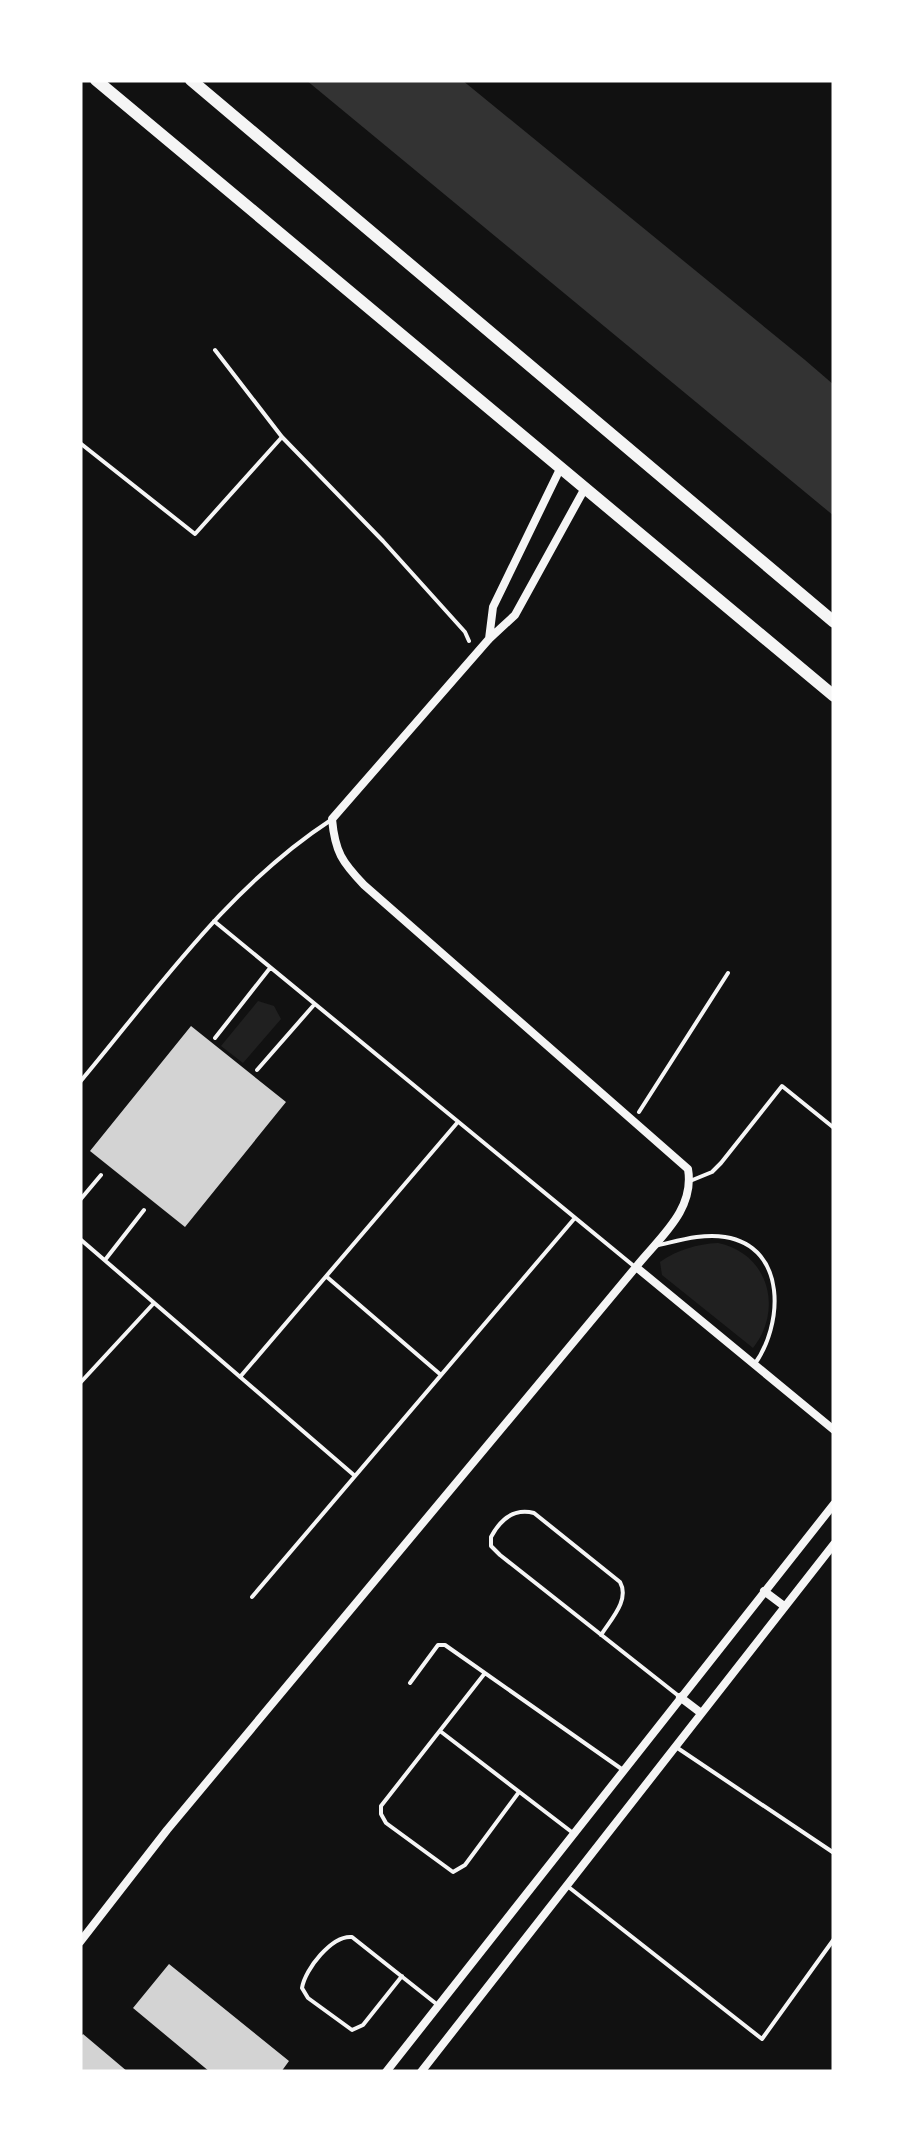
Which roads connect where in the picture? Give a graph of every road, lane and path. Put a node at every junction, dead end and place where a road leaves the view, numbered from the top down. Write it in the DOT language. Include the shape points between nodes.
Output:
graph roads {
  1 [pos="96,80"];
  2 [pos="191,80"];
  3 [pos="215,350"];
  4 [pos="282,437"];
  5 [pos="80,443"];
  6 [pos="561,467"];
  7 [pos="585,488"];
  8 [pos="834,622"];
  9 [pos="489,639"];
  10 [pos="470,660"];
  11 [pos="834,696"];
  12 [pos="332,819"];
  13 [pos="214,921"];
  14 [pos="270,968"];
  15 [pos="728,973"];
  16 [pos="314,1004"];
  17 [pos="215,1038"];
  18 [pos="257,1070"];
  19 [pos="80,1082"];
  20 [pos="633,1119"];
  21 [pos="457,1123"];
  22 [pos="834,1128"];
  23 [pos="101,1175"];
  24 [pos="690,1180"];
  25 [pos="80,1200"];
  26 [pos="144,1210"];
  27 [pos="574,1219"];
  28 [pos="80,1239"];
  29 [pos="652,1247"];
  30 [pos="104,1260"];
  31 [pos="636,1267"];
  32 [pos="326,1276"];
  33 [pos="154,1302"];
  34 [pos="754,1365"];
  35 [pos="441,1375"];
  36 [pos="240,1377"];
  37 [pos="81,1382"];
  38 [pos="834,1430"];
  39 [pos="355,1476"];
  40 [pos="834,1504"];
  41 [pos="834,1544"];
  42 [pos="764,1591"];
  43 [pos="252,1597"];
  44 [pos="784,1606"];
  45 [pos="601,1635"];
  46 [pos="485,1673"];
  47 [pos="410,1683"];
  48 [pos="680,1697"];
  49 [pos="702,1713"];
  50 [pos="440,1732"];
  51 [pos="676,1746"];
  52 [pos="623,1770"];
  53 [pos="519,1792"];
  54 [pos="573,1833"];
  55 [pos="834,1853"];
  56 [pos="566,1886"];
  57 [pos="834,1940"];
  58 [pos="80,1942"];
  59 [pos="402,1976"];
  60 [pos="439,2006"];
  61 [pos="390,2070"];
  62 [pos="420,2072"];
  1 -- 6 [label="highway"];
  2 -- 8 [label="highway"];
  3 -- 4 [label="path"];
  4 -- 5 [label="path" via="196,534"];
  4 -- 10 [label="path" via="465,632"];
  6 -- 7 [label="highway"];
  6 -- 9 [label="street" via="493,606"];
  7 -- 9 [label="street" via="515,615"];
  7 -- 11 [label="highway"];
  9 -- 10 [label="street"];
  10 -- 12 [label="street"];
  12 -- 13 [label="lane" via="268,866"];
  12 -- 20 [label="street" via="342,862 364,885"];
  13 -- 14 [label="lane"];
  13 -- 19 [label="lane"];
  14 -- 16 [label="lane"];
  14 -- 17 [label="lane"];
  15 -- 20 [label="path"];
  16 -- 18 [label="lane"];
  16 -- 21 [label="lane"];
  20 -- 24 [label="street" via="688,1169"];
  21 -- 27 [label="lane"];
  21 -- 32 [label="lane"];
  22 -- 24 [label="lane" via="782,1086 712,1172"];
  23 -- 25 [label="lane"];
  24 -- 29 [label="street" via="686,1206"];
  26 -- 30 [label="lane"];
  27 -- 31 [label="lane"];
  27 -- 35 [label="lane"];
  28 -- 30 [label="lane"];
  29 -- 31 [label="street"];
  29 -- 34 [label="lane" via="715,1236 740,1241 757,1254 770,1273 776,1302 765,1350"];
  30 -- 33 [label="lane"];
  31 -- 34 [label="street"];
  31 -- 58 [label="street"];
  32 -- 35 [label="lane"];
  32 -- 36 [label="lane"];
  33 -- 36 [label="lane"];
  33 -- 37 [label="lane"];
  34 -- 38 [label="street"];
  35 -- 39 [label="lane"];
  36 -- 39 [label="lane"];
  39 -- 43 [label="lane"];
  40 -- 42 [label="street"];
  41 -- 44 [label="street"];
  42 -- 44 [label="street"];
  42 -- 48 [label="street"];
  44 -- 49 [label="street"];
  45 -- 45 [label="lane" via="495,1551 492,1537 506,1518 534,1513 620,1582 623,1600"];
  45 -- 48 [label="lane"];
  46 -- 47 [label="lane" via="441,1644"];
  46 -- 50 [label="lane"];
  46 -- 52 [label="lane"];
  48 -- 49 [label="street"];
  48 -- 52 [label="street"];
  49 -- 51 [label="street"];
  50 -- 53 [label="lane"];
  50 -- 53 [label="lane" via="380,1810 386,1823 449,1871 465,1864"];
  51 -- 55 [label="lane"];
  51 -- 56 [label="street"];
  52 -- 54 [label="street"];
  53 -- 54 [label="lane"];
  54 -- 60 [label="street"];
  56 -- 57 [label="lane" via="762,2038"];
  56 -- 62 [label="street"];
  59 -- 59 [label="lane" via="345,1936 305,1976 302,1988 352,2030 364,2025"];
  59 -- 60 [label="lane"];
  60 -- 61 [label="street"];
}
